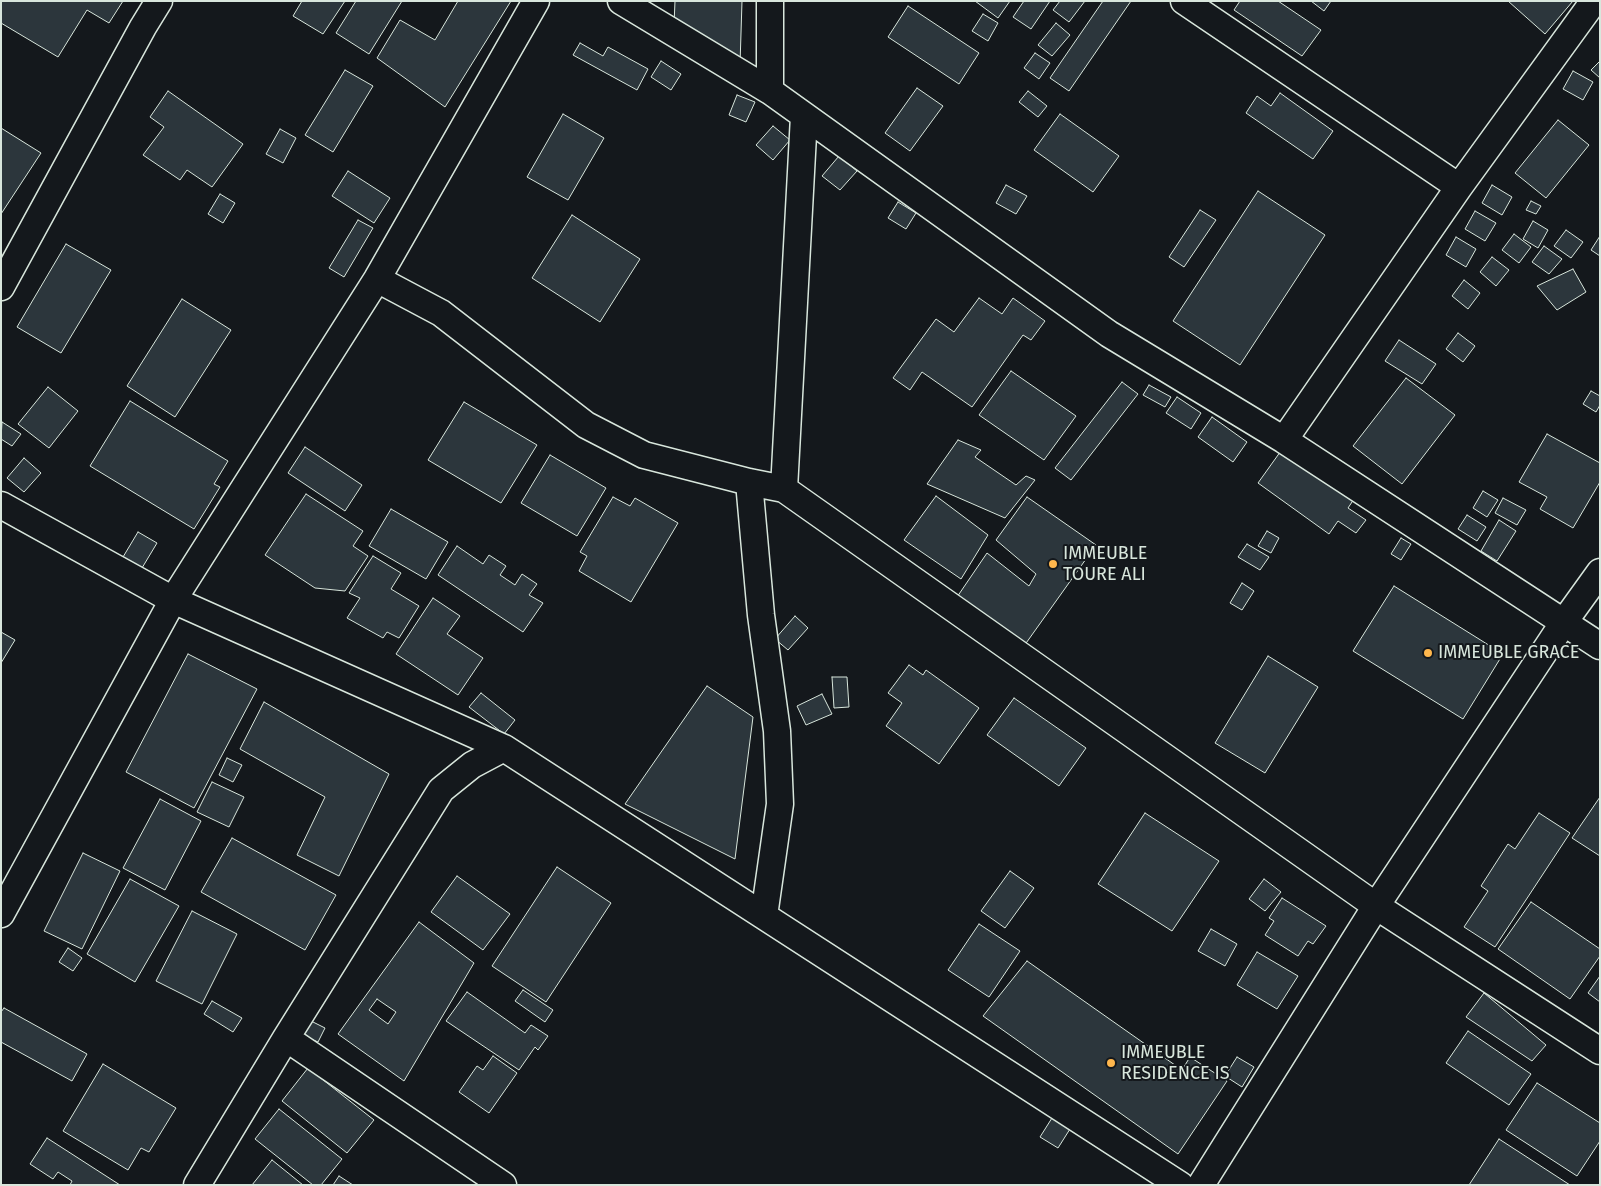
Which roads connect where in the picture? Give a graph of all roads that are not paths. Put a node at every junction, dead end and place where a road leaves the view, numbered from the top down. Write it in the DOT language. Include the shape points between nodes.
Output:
graph roads {
  1 [pos="159,1"];
  2 [pos="536,1"];
  3 [pos="621,1"];
  4 [pos="770,1"];
  5 [pos="1184,1"];
  6 [pos="1594,1"];
  7 [pos="770,91"];
  8 [pos="804,116"];
  9 [pos="1459,187"];
  10 [pos="377,279"];
  11 [pos="1,287"];
  12 [pos="1284,440"];
  13 [pos="749,482"];
  14 [pos="784,489"];
  15 [pos="1,505"];
  16 [pos="1600,572"];
  17 [pos="173,600"];
  18 [pos="1564,622"];
  19 [pos="1600,646"];
  20 [pos="504,748"];
  21 [pos="1376,906"];
  22 [pos="1,914"];
  23 [pos="764,916"];
  24 [pos="286,1038"];
  25 [pos="1600,1050"];
  26 [pos="198,1185"];
  27 [pos="503,1185"];
  28 [pos="1180,1185"];
  29 [pos="1202,1185"];
  1 -- 11 [label="street"];
  2 -- 10 [label="street"];
  3 -- 7 [label="street"];
  4 -- 7 [label="street"];
  5 -- 9 [label="street"];
  6 -- 9 [label="street"];
  7 -- 8 [label="street"];
  8 -- 12 [label="street" via="1109,334"];
  8 -- 14 [label="street"];
  9 -- 12 [label="street"];
  10 -- 13 [label="street" via="441,313 586,425 644,455"];
  10 -- 17 [label="street"];
  12 -- 18 [label="street"];
  13 -- 14 [label="street"];
  13 -- 23 [label="street" via="761,615 778,740 780,804"];
  14 -- 21 [label="street"];
  15 -- 17 [label="street"];
  16 -- 18 [label="street"];
  17 -- 20 [label="street"];
  17 -- 22 [label="street"];
  18 -- 19 [label="street"];
  18 -- 21 [label="street"];
  20 -- 23 [label="street"];
  20 -- 24 [label="street" via="472,765 441,790"];
  21 -- 25 [label="street"];
  21 -- 29 [label="street"];
  23 -- 28 [label="street"];
  24 -- 26 [label="street"];
  24 -- 27 [label="street"];
}
